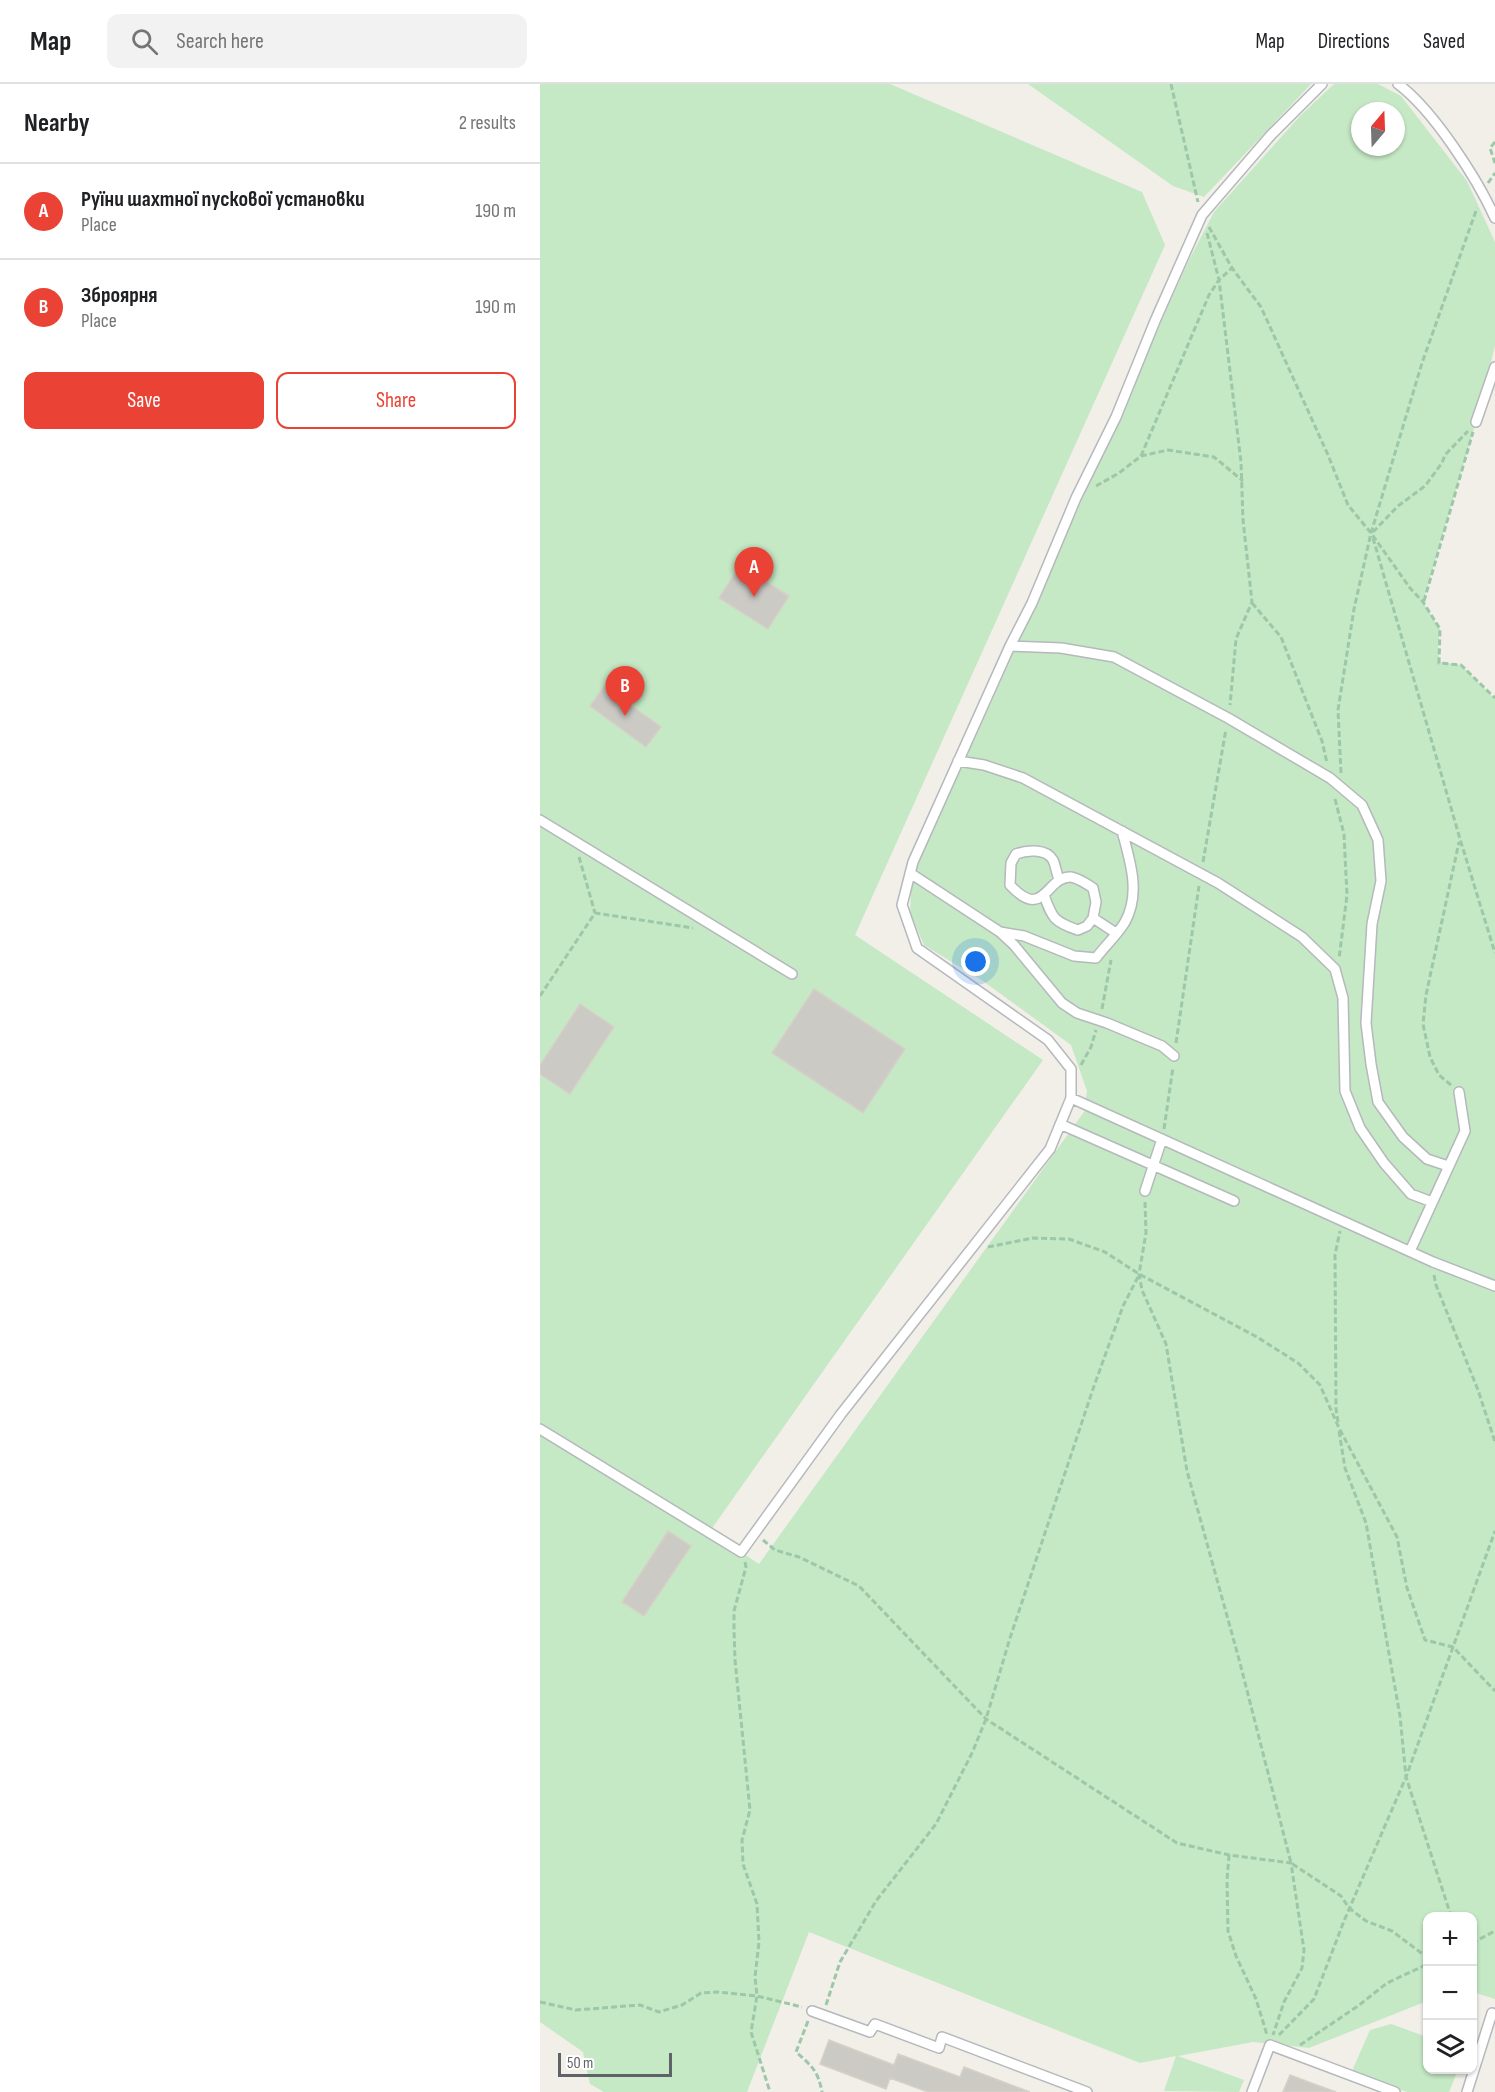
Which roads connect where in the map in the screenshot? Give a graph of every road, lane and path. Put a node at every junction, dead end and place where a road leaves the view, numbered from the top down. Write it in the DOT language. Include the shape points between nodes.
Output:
graph roads {
  1 [pos="1171,84"];
  2 [pos="1322,84"];
  3 [pos="1398,84"];
  4 [pos="1495,142"];
  5 [pos="1495,163"];
  6 [pos="1495,173"];
  7 [pos="1483,192"];
  8 [pos="1201,211"];
  9 [pos="1495,218"];
  10 [pos="1232,268"];
  11 [pos="1219,280"];
  12 [pos="1495,367"];
  13 [pos="1476,422"];
  14 [pos="1141,456"];
  15 [pos="1243,481"];
  16 [pos="1076,498"];
  17 [pos="1371,533"];
  18 [pos="1424,602"];
  19 [pos="1010,646"];
  20 [pos="1495,698"];
  21 [pos="1228,718"];
  22 [pos="958,761"];
  23 [pos="1341,786"];
  24 [pos="540,820"];
  25 [pos="1122,831"];
  26 [pos="1460,839"];
  27 [pos="574,841"];
  28 [pos="910,873"];
  29 [pos="1200,873"];
  30 [pos="1059,879"];
  31 [pos="1044,895"];
  32 [pos="595,913"];
  33 [pos="1093,918"];
  34 [pos="704,930"];
  35 [pos="1000,932"];
  36 [pos="1116,933"];
  37 [pos="1495,953"];
  38 [pos="792,974"];
  39 [pos="540,996"];
  40 [pos="1174,1056"];
  41 [pos="1459,1092"];
  42 [pos="1071,1098"];
  43 [pos="1060,1124"];
  44 [pos="1162,1139"];
  45 [pos="1155,1166"];
  46 [pos="1448,1166"];
  47 [pos="1145,1191"];
  48 [pos="1234,1201"];
  49 [pos="1432,1202"];
  50 [pos="1342,1221"];
  51 [pos="1410,1251"];
  52 [pos="969,1252"];
  53 [pos="1433,1262"];
  54 [pos="1139,1274"];
  55 [pos="1495,1286"];
  56 [pos="1339,1428"];
  57 [pos="540,1430"];
  58 [pos="1495,1442"];
  59 [pos="1495,1532"];
  60 [pos="755,1533"];
  61 [pos="741,1552"];
  62 [pos="1454,1647"];
  63 [pos="1495,1691"];
  64 [pos="986,1719"];
  65 [pos="1406,1777"];
  66 [pos="1229,1855"];
  67 [pos="1291,1863"];
  68 [pos="1349,1908"];
  69 [pos="1448,1912"];
  70 [pos="1495,1931"];
  71 [pos="1477,1941"];
  72 [pos="1423,1954"];
  73 [pos="1424,1966"];
  74 [pos="757,1996"];
  75 [pos="540,2002"];
  76 [pos="812,2011"];
  77 [pos="1492,2013"];
  78 [pos="823,2015"];
  79 [pos="1270,2045"];
  80 [pos="1289,2052"];
  81 [pos="770,2092"];
  82 [pos="822,2092"];
  83 [pos="1087,2092"];
  84 [pos="1252,2092"];
  85 [pos="1395,2092"];
  86 [pos="1467,2092"];
  1 -- 8 [label="path"];
  2 -- 8 [label="lane"];
  3 -- 7 [label="lane" via="1436,123"];
  4 -- 5 [label="path" via="1490,148"];
  6 -- 7 [label="path"];
  7 -- 9 [label="lane"];
  7 -- 17 [label="path" via="1422,363"];
  8 -- 10 [label="path"];
  8 -- 11 [label="path"];
  8 -- 16 [label="lane" via="1116,417"];
  10 -- 11 [label="path"];
  10 -- 17 [label="path" via="1261,307 1348,505"];
  11 -- 14 [label="path" via="1194,328"];
  11 -- 15 [label="path"];
  12 -- 13 [label="lane"];
  13 -- 17 [label="path" via="1445,455 1425,486"];
  13 -- 18 [label="path"];
  14 -- 15 [label="path" via="1168,450 1214,457"];
  14 -- 16 [label="path"];
  15 -- 21 [label="path" via="1252,602 1236,639"];
  16 -- 19 [label="lane"];
  17 -- 18 [label="path"];
  17 -- 23 [label="path" via="1338,710"];
  17 -- 26 [label="path"];
  18 -- 20 [label="path" via="1440,629 1439,663 1461,665"];
  19 -- 21 [label="lane" via="1061,648 1114,657"];
  19 -- 22 [label="lane"];
  21 -- 23 [label="lane"];
  21 -- 29 [label="path"];
  22 -- 25 [label="lane" via="1023,778"];
  22 -- 28 [label="lane"];
  23 -- 46 [label="lane" via="1362,805 1378,840 1381,881 1372,924 1366,1023 1378,1102 1403,1137 1427,1158"];
  24 -- 27 [label="lane"];
  25 -- 29 [label="lane"];
  25 -- 36 [label="lane" via="1133,879 1133,903"];
  26 -- 37 [label="path"];
  26 -- 41 [label="path" via="1423,1024 1430,1057 1439,1075"];
  27 -- 32 [label="path"];
  27 -- 38 [label="lane"];
  28 -- 35 [label="lane"];
  28 -- 42 [label="lane" via="902,905 917,948 1048,1040 1071,1069"];
  29 -- 40 [label="path"];
  29 -- 49 [label="lane" via="1302,937 1335,969 1343,999 1345,1091 1356,1119 1384,1163 1411,1194"];
  30 -- 31 [label="lane"];
  30 -- 31 [label="lane" via="1053,860 1046,853 1024,850 1016,854 1011,863 1010,885 1026,898"];
  30 -- 33 [label="lane" via="1072,877 1093,888"];
  31 -- 33 [label="lane" via="1056,922 1078,930"];
  32 -- 34 [label="path"];
  32 -- 39 [label="path"];
  33 -- 36 [label="lane"];
  35 -- 36 [label="lane" via="1024,936 1074,956 1096,958"];
  35 -- 40 [label="lane" via="1062,1003 1077,1013 1162,1046"];
  40 -- 44 [label="path"];
  41 -- 46 [label="lane" via="1464,1131"];
  42 -- 43 [label="lane"];
  42 -- 44 [label="lane"];
  43 -- 45 [label="lane"];
  43 -- 52 [label="lane" via="1050,1149"];
  44 -- 45 [label="lane"];
  44 -- 50 [label="lane"];
  45 -- 47 [label="lane"];
  45 -- 48 [label="lane"];
  46 -- 49 [label="lane"];
  47 -- 54 [label="path" via="1146,1233"];
  49 -- 51 [label="lane"];
  50 -- 51 [label="lane"];
  50 -- 56 [label="path" via="1335,1255"];
  51 -- 53 [label="lane"];
  52 -- 54 [label="path" via="1033,1238 1069,1239 1105,1252"];
  52 -- 60 [label="lane" via="841,1414"];
  53 -- 55 [label="lane"];
  53 -- 58 [label="path" via="1436,1285"];
  54 -- 56 [label="path" via="1298,1363 1320,1385"];
  54 -- 64 [label="path" via="1094,1386"];
  54 -- 67 [label="path" via="1166,1344 1187,1471"];
  56 -- 62 [label="path" via="1397,1537 1407,1588 1425,1640"];
  56 -- 65 [label="path" via="1345,1468 1366,1523 1400,1716"];
  57 -- 61 [label="lane"];
  59 -- 62 [label="path"];
  60 -- 61 [label="lane"];
  60 -- 64 [label="path" via="775,1550 799,1557 859,1586"];
  61 -- 74 [label="path" via="746,1567 734,1611 735,1660 750,1810 742,1840 743,1864 757,1904"];
  62 -- 63 [label="path"];
  62 -- 65 [label="path"];
  64 -- 66 [label="path" via="1177,1843"];
  64 -- 78 [label="path" via="936,1824 876,1901 840,1962"];
  65 -- 68 [label="path"];
  65 -- 69 [label="path"];
  66 -- 67 [label="path"];
  66 -- 79 [label="path" via="1228,1931"];
  67 -- 68 [label="path" via="1341,1896"];
  67 -- 79 [label="path" via="1304,1950 1302,1968 1284,2002"];
  68 -- 72 [label="path" via="1366,1921 1392,1931"];
  68 -- 79 [label="path" via="1314,1999"];
  70 -- 71 [label="path"];
  73 -- 80 [label="path" via="1387,1983"];
  74 -- 75 [label="path" via="701,1993 682,2005 659,2012 640,2005 576,2010"];
  74 -- 76 [label="path"];
  74 -- 81 [label="path" via="751,2032"];
  76 -- 78 [label="lane"];
  76 -- 82 [label="path" via="796,2052 819,2077"];
  77 -- 86 [label="lane"];
  78 -- 83 [label="lane" via="870,2032 875,2024 939,2048 942,2037"];
  79 -- 80 [label="lane"];
  79 -- 84 [label="lane"];
  80 -- 85 [label="lane"];
}
